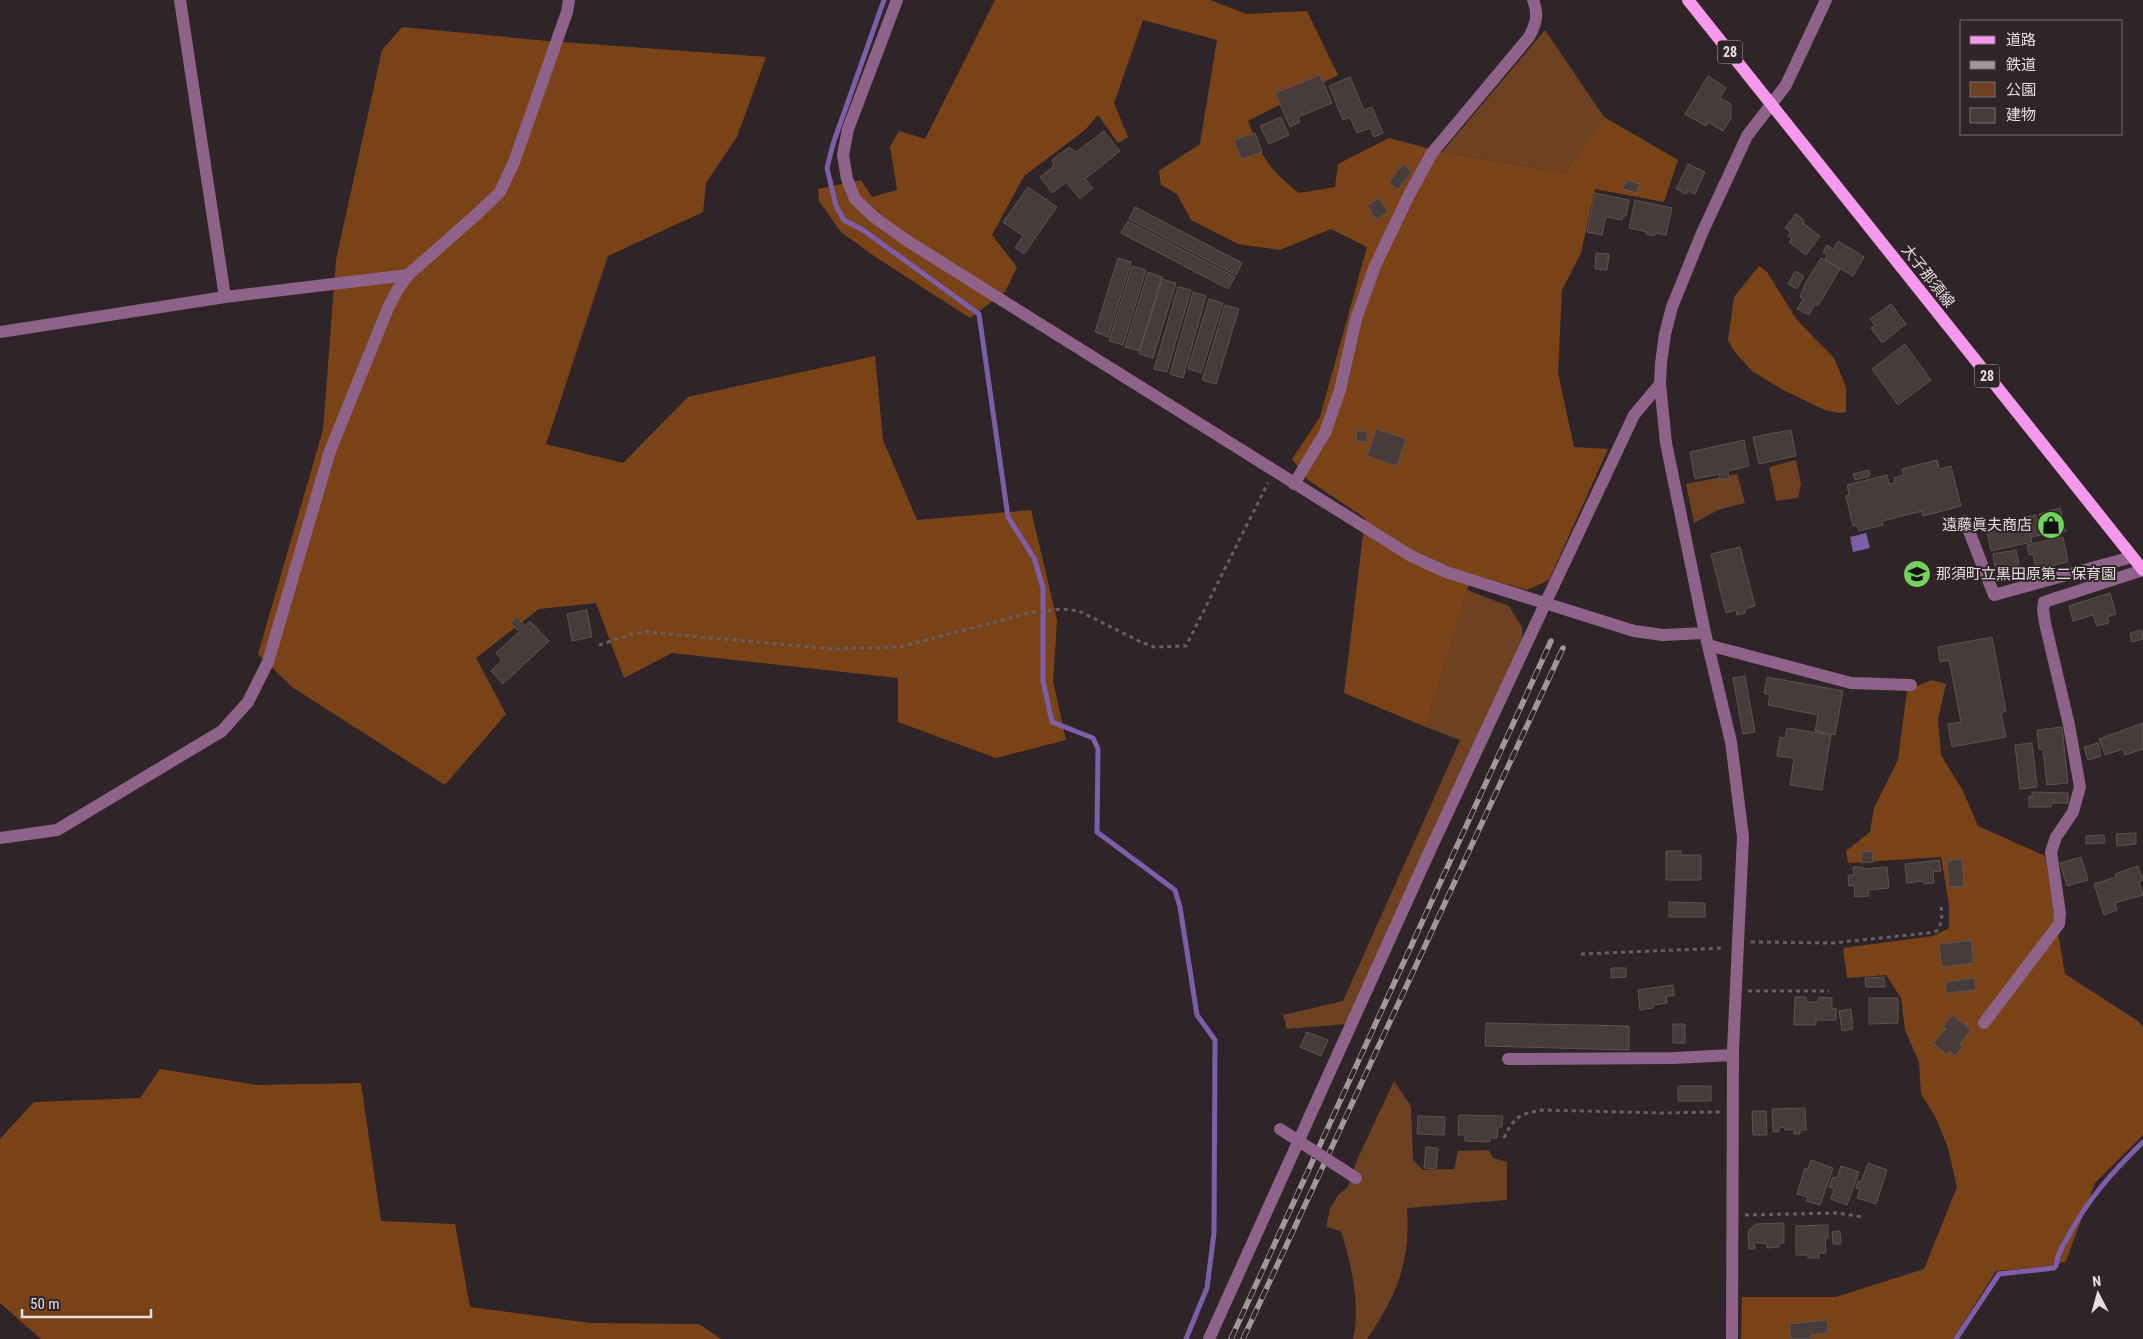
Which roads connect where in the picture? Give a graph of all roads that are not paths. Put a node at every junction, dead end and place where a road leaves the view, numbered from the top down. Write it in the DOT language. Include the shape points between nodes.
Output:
graph roads {
  1 [pos="180,0"];
  2 [pos="569,0"];
  3 [pos="896,0"];
  4 [pos="1534,0"];
  5 [pos="1688,0"];
  6 [pos="1826,0"];
  7 [pos="1772,105"];
  8 [pos="408,275"];
  9 [pos="225,297"];
  10 [pos="0,332"];
  11 [pos="1660,384"];
  12 [pos="1294,484"];
  13 [pos="1965,521"];
  14 [pos="2132,557"];
  15 [pos="2143,570"];
  16 [pos="1545,604"];
  17 [pos="1707,639"];
  18 [pos="1911,686"];
  19 [pos="0,838"];
  20 [pos="1984,1023"];
  21 [pos="1733,1055"];
  22 [pos="1508,1059"];
  23 [pos="1280,1129"];
  24 [pos="1356,1178"];
  25 [pos="1209,1339"];
  26 [pos="1732,1339"];
  1 -- 9 [label="street"];
  2 -- 8 [label="street" via="514,162 500,192"];
  3 -- 12 [label="street" via="848,129 843,155 846,179 855,199 906,240"];
  4 -- 12 [label="street" via="1536,24 1529,37 1432,154 1409,195 1375,266 1359,310 1340,390 1325,433"];
  5 -- 7 [label="main road, 大子那須線 / 28"];
  6 -- 7 [label="street" via="1786,85"];
  7 -- 11 [label="street" via="1747,136 1672,307 1665,334"];
  7 -- 14 [label="main road, 大子那須線 / 28"];
  8 -- 9 [label="street"];
  8 -- 19 [label="street" via="388,308 330,451 268,662 248,702 222,731 58,830"];
  9 -- 10 [label="street"];
  11 -- 16 [label="street" via="1634,415"];
  11 -- 17 [label="street" via="1666,442"];
  12 -- 16 [label="street" via="1411,556 1437,568"];
  13 -- 14 [label="street" via="1994,595"];
  14 -- 15 [label="main road, 大子那須線 / 28"];
  15 -- 20 [label="street" via="2044,602 2080,787 2073,812 2056,836 2051,852 2059,924"];
  16 -- 17 [label="street" via="1634,631"];
  16 -- 25 [label="street"];
  17 -- 18 [label="street" via="1852,682"];
  17 -- 21 [label="street" via="1731,742 1743,837"];
  21 -- 22 [label="street"];
  21 -- 26 [label="street"];
  23 -- 24 [label="street, bridge"];
}
